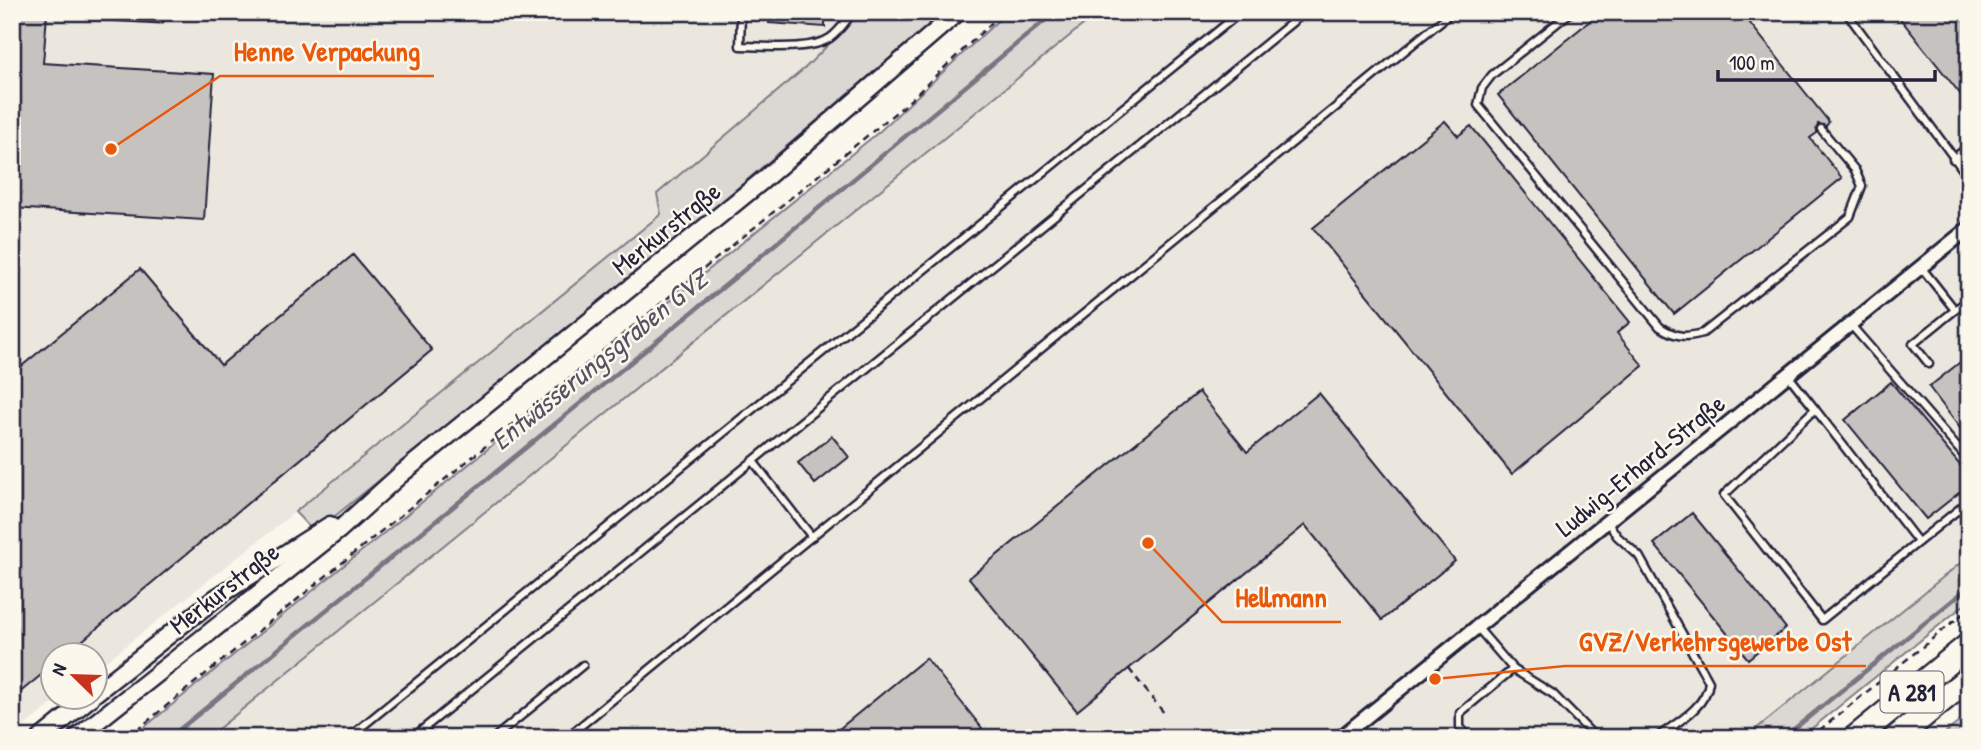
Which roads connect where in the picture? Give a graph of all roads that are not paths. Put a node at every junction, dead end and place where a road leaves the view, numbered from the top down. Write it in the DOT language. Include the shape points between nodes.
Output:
graph roads {
  1 [pos="85,12"];
  2 [pos="741,12"];
  3 [pos="853,12"];
  4 [pos="958,12"];
  5 [pos="1241,12"];
  6 [pos="1305,12"];
  7 [pos="1452,12"];
  8 [pos="1571,12"];
  9 [pos="1846,12"];
  10 [pos="160,19"];
  11 [pos="1821,129"];
  12 [pos="1969,146"];
  13 [pos="1953,159"];
  14 [pos="1969,178"];
  15 [pos="1969,228"];
  16 [pos="1921,267"];
  17 [pos="1969,299"];
  18 [pos="1955,310"];
  19 [pos="1850,324"];
  20 [pos="1929,364"];
  21 [pos="1788,374"];
  22 [pos="1815,409"];
  23 [pos="753,461"];
  24 [pos="1969,461"];
  25 [pos="400,475"];
  26 [pos="1969,500"];
  27 [pos="1607,521"];
  28 [pos="812,537"];
  29 [pos="1918,542"];
  30 [pos="1477,626"];
  31 [pos="1969,645"];
  32 [pos="583,665"];
  33 [pos="1513,670"];
  34 [pos="1969,678"];
  35 [pos="108,683"];
  36 [pos="73,712"];
  37 [pos="41,738"];
  38 [pos="76,738"];
  39 [pos="348,738"];
  40 [pos="412,738"];
  41 [pos="495,738"];
  42 [pos="566,738"];
  43 [pos="1340,738"];
  44 [pos="1469,738"];
  45 [pos="1596,738"];
  46 [pos="1656,738"];
  47 [pos="1855,738"];
  48 [pos="1896,738"];
  1 -- 10 [label="lane"];
  2 -- 3 [label="lane" via="740,46 816,44 831,38"];
  4 -- 25 [label="street, Merkurstraße" via="762,181"];
  5 -- 39 [label="lane"];
  6 -- 23 [label="lane"];
  7 -- 28 [label="lane"];
  8 -- 11 [label="lane" via="1492,75 1482,88 1478,105 1660,327 1674,335 1688,338 1703,333 1850,217 1862,186 1855,170"];
  9 -- 13 [label="lane"];
  12 -- 13 [label="lane"];
  13 -- 14 [label="lane"];
  15 -- 16 [label="street, Ludwig-Erhard-Straße"];
  16 -- 18 [label="lane"];
  16 -- 19 [label="street, Ludwig-Erhard-Straße"];
  17 -- 18 [label="lane"];
  18 -- 20 [label="lane" via="1913,344"];
  19 -- 21 [label="street, Ludwig-Erhard-Straße"];
  19 -- 24 [label="lane"];
  21 -- 22 [label="lane"];
  21 -- 27 [label="street, Ludwig-Erhard-Straße"];
  22 -- 29 [label="lane"];
  22 -- 29 [label="lane" via="1724,495 1822,620"];
  23 -- 28 [label="lane"];
  23 -- 40 [label="lane"];
  25 -- 35 [label="street, Merkurstraße" via="217,597"];
  25 -- 38 [label="street, Merkurstraße" via="340,530"];
  26 -- 29 [label="lane"];
  27 -- 30 [label="street, Ludwig-Erhard-Straße"];
  27 -- 46 [label="lane" via="1639,556 1709,682 1707,695 1699,704"];
  28 -- 42 [label="lane"];
  30 -- 33 [label="lane"];
  30 -- 43 [label="street, Ludwig-Erhard-Straße"];
  31 -- 47 [label="highway, A 281"];
  32 -- 41 [label="lane"];
  33 -- 44 [label="lane" via="1460,713 1460,727"];
  33 -- 45 [label="lane" via="1553,694"];
  34 -- 48 [label="highway, A 281"];
  36 -- 37 [label="street"];
}
